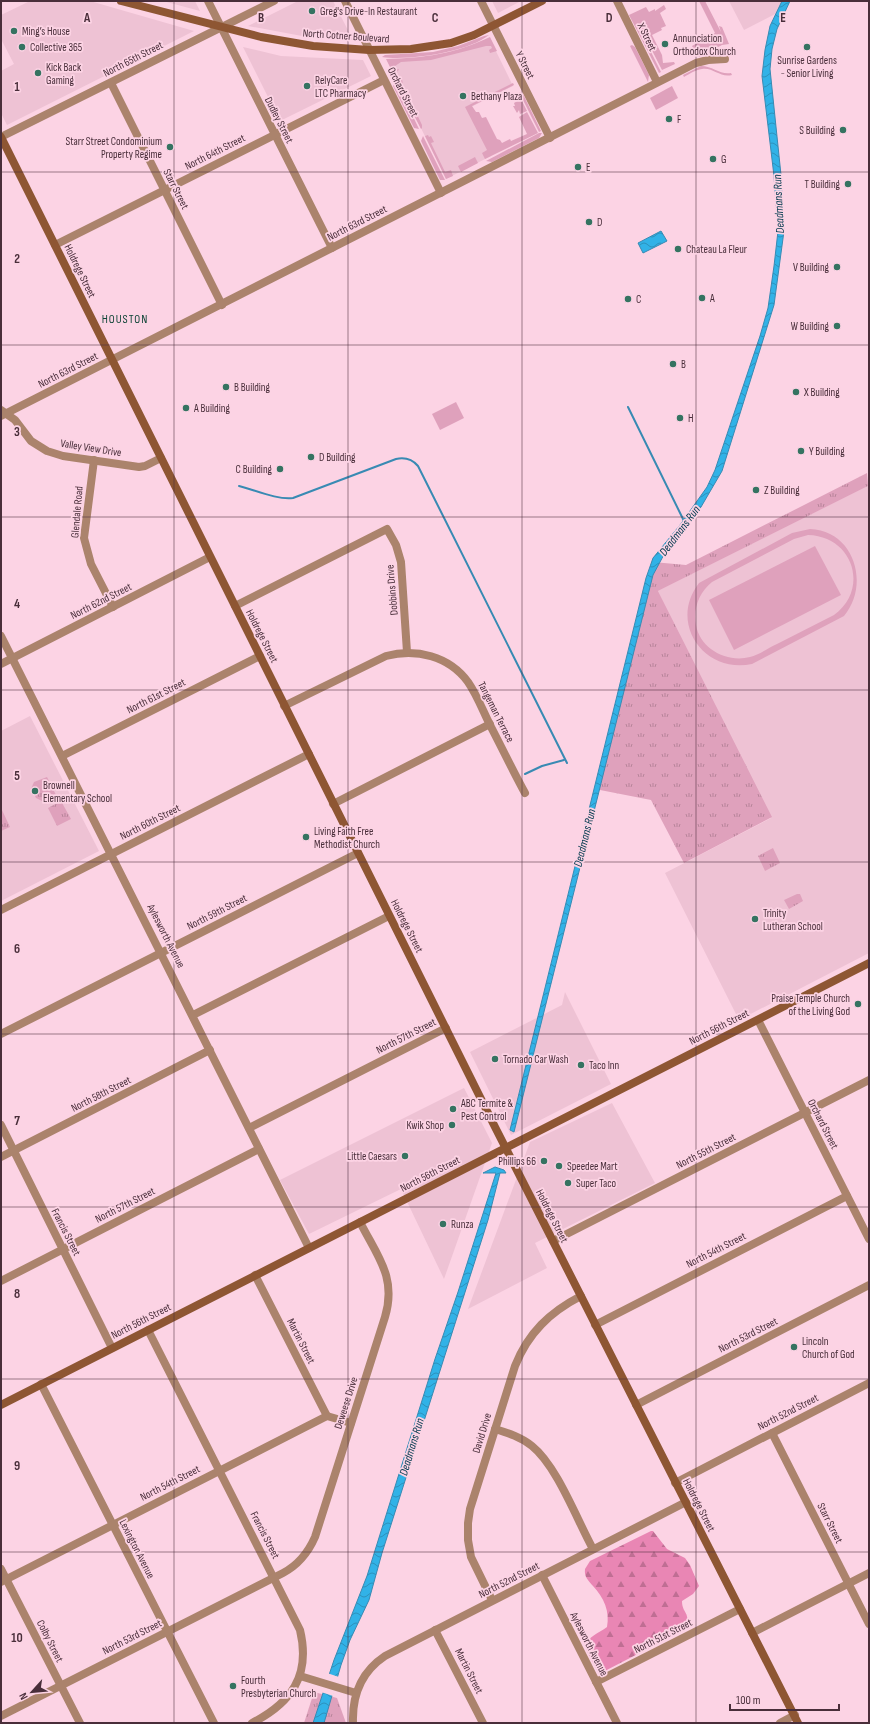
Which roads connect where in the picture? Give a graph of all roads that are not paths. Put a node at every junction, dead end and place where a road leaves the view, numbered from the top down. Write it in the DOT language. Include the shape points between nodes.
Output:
graph roads {
  1 [pos="120,1"];
  2 [pos="130,1"];
  3 [pos="208,1"];
  4 [pos="274,1"];
  5 [pos="345,1"];
  6 [pos="481,1"];
  7 [pos="542,1"];
  8 [pos="617,1"];
  9 [pos="144,6"];
  10 [pos="493,26"];
  11 [pos="221,28"];
  12 [pos="369,50"];
  13 [pos="725,59"];
  14 [pos="384,80"];
  15 [pos="657,82"];
  16 [pos="111,83"];
  17 [pos="274,135"];
  18 [pos="1,137"];
  19 [pos="550,138"];
  20 [pos="165,190"];
  21 [pos="441,193"];
  22 [pos="55,245"];
  23 [pos="332,248"];
  24 [pos="222,305"];
  25 [pos="112,360"];
  26 [pos="3,413"];
  27 [pos="161,458"];
  28 [pos="94,460"];
  29 [pos="210,557"];
  30 [pos="235,606"];
  31 [pos="113,607"];
  32 [pos="1,636"];
  33 [pos="407,652"];
  34 [pos="260,656"];
  35 [pos="12,658"];
  36 [pos="1,664"];
  37 [pos="284,706"];
  38 [pos="490,724"];
  39 [pos="308,754"];
  40 [pos="62,756"];
  41 [pos="525,794"];
  42 [pos="333,804"];
  43 [pos="358,853"];
  44 [pos="112,854"];
  45 [pos="1,910"];
  46 [pos="389,916"];
  47 [pos="161,952"];
  48 [pos="869,963"];
  49 [pos="193,1015"];
  50 [pos="758,1020"];
  51 [pos="446,1028"];
  52 [pos="1,1034"];
  53 [pos="210,1050"];
  54 [pos="869,1080"];
  55 [pos="805,1112"];
  56 [pos="1,1125"];
  57 [pos="249,1128"];
  58 [pos="259,1149"];
  59 [pos="505,1149"];
  60 [pos="14,1151"];
  61 [pos="1,1157"];
  62 [pos="847,1196"];
  63 [pos="360,1222"];
  64 [pos="869,1239"];
  65 [pos="553,1241"];
  66 [pos="309,1248"];
  67 [pos="63,1249"];
  68 [pos="255,1275"];
  69 [pos="1,1281"];
  70 [pos="869,1285"];
  71 [pos="581,1296"];
  72 [pos="595,1325"];
  73 [pos="148,1330"];
  74 [pos="112,1348"];
  75 [pos="41,1384"];
  76 [pos="868,1385"];
  77 [pos="636,1404"];
  78 [pos="1,1405"];
  79 [pos="327,1416"];
  80 [pos="351,1423"];
  81 [pos="495,1429"];
  82 [pos="772,1433"];
  83 [pos="220,1470"];
  84 [pos="675,1483"];
  85 [pos="686,1502"];
  86 [pos="113,1525"];
  87 [pos="593,1549"];
  88 [pos="1,1569"];
  89 [pos="869,1573"];
  90 [pos="542,1575"];
  91 [pos="274,1577"];
  92 [pos="4,1580"];
  93 [pos="849,1584"];
  94 [pos="492,1600"];
  95 [pos="740,1609"];
  96 [pos="869,1624"];
  97 [pos="435,1630"];
  98 [pos="167,1631"];
  99 [pos="752,1633"];
  100 [pos="300,1676"];
  101 [pos="596,1682"];
  102 [pos="61,1686"];
  103 [pos="356,1693"];
  104 [pos="1,1716"];
  105 [pos="796,1719"];
  106 [pos="80,1723"];
  107 [pos="214,1723"];
  108 [pos="252,1723"];
  109 [pos="354,1723"];
  110 [pos="483,1723"];
  111 [pos="617,1723"];
  112 [pos="780,1723"];
  1 -- 9 [label="main road, North Cotner Boulevard"];
  2 -- 9 [label="main road, North Cotner Boulevard"];
  3 -- 11 [label="street, Dudley Street"];
  4 -- 11 [label="street, North 65th Street"];
  5 -- 12 [label="street, Orchard Street"];
  6 -- 10 [label="street, Y Street"];
  7 -- 10 [label="main road, North Cotner Boulevard"];
  8 -- 15 [label="street, X Street"];
  9 -- 11 [label="main road, North Cotner Boulevard"];
  10 -- 12 [label="main road, North Cotner Boulevard" via="439,46 406,50"];
  10 -- 19 [label="street, Y Street"];
  11 -- 12 [label="main road, North Cotner Boulevard" via="300,44"];
  11 -- 16 [label="street, North 65th Street"];
  11 -- 17 [label="street, Dudley Street"];
  12 -- 14 [label="street, Orchard Street"];
  13 -- 15 [label="street, North 63rd Street" via="696,63"];
  14 -- 17 [label="street, North 64th Street"];
  14 -- 21 [label="street, Orchard Street"];
  15 -- 19 [label="street, North 63rd Street"];
  16 -- 18 [label="street, North 65th Street"];
  16 -- 20 [label="street, Starr Street"];
  17 -- 20 [label="street, North 64th Street"];
  17 -- 23 [label="street, Dudley Street"];
  18 -- 22 [label="main road, Holdrege Street"];
  19 -- 21 [label="street, North 63rd Street"];
  20 -- 22 [label="street, North 64th Street"];
  20 -- 24 [label="street, Starr Street"];
  21 -- 23 [label="street, North 63rd Street"];
  22 -- 25 [label="main road, Holdrege Street"];
  23 -- 24 [label="street, North 63rd Street"];
  24 -- 25 [label="street, North 63rd Street"];
  25 -- 26 [label="street, North 63rd Street"];
  25 -- 27 [label="main road, Holdrege Street"];
  26 -- 28 [label="street, Valley View Drive" via="15,420 31,440 48,451 63,456"];
  27 -- 28 [label="street, Valley View Drive" via="142,466"];
  27 -- 29 [label="main road, Holdrege Street"];
  28 -- 31 [label="street, Glendale Road" via="84,538 91,564"];
  29 -- 30 [label="main road, Holdrege Street"];
  29 -- 31 [label="street, North 62nd Street"];
  30 -- 33 [label="street, Dobbins Drive" via="387,529 396,545 401,562"];
  30 -- 34 [label="main road, Holdrege Street"];
  31 -- 35 [label="street, North 62nd Street"];
  32 -- 35 [label="street, Aylesworth Avenue"];
  33 -- 37 [label="street" via="375,660"];
  33 -- 38 [label="street, Tangeman Terrace" via="437,658 458,671 472,689"];
  34 -- 37 [label="main road, Holdrege Street"];
  34 -- 40 [label="street, North 61st Street"];
  35 -- 36 [label="street, North 62nd Street"];
  35 -- 40 [label="street, Aylesworth Avenue"];
  37 -- 39 [label="main road, Holdrege Street"];
  38 -- 41 [label="street, Tangeman Terrace"];
  38 -- 42 [label="street"];
  39 -- 42 [label="main road, Holdrege Street"];
  39 -- 44 [label="street, North 60th Street"];
  40 -- 44 [label="street, Aylesworth Avenue"];
  42 -- 43 [label="main road, Holdrege Street"];
  43 -- 46 [label="main road, Holdrege Street"];
  43 -- 47 [label="street, North 59th Street"];
  44 -- 45 [label="street, North 60th Street"];
  44 -- 47 [label="street, Aylesworth Avenue"];
  46 -- 49 [label="street"];
  46 -- 51 [label="main road, Holdrege Street"];
  47 -- 49 [label="street, Aylesworth Avenue"];
  47 -- 52 [label="street, North 59th Street"];
  48 -- 50 [label="main road, North 56th Street"];
  49 -- 53 [label="street, Aylesworth Avenue"];
  50 -- 55 [label="street, Orchard Street"];
  50 -- 59 [label="main road, North 56th Street"];
  51 -- 57 [label="street, North 57th Street"];
  51 -- 59 [label="main road, Holdrege Street"];
  53 -- 57 [label="street, Aylesworth Avenue"];
  53 -- 60 [label="street, North 58th Street"];
  54 -- 55 [label="street, North 55th Street"];
  55 -- 62 [label="street, Orchard Street"];
  55 -- 65 [label="street, North 55th Street"];
  56 -- 60 [label="street, Francis Street"];
  57 -- 58 [label="street, Aylesworth Avenue"];
  58 -- 66 [label="street, Aylesworth Avenue"];
  58 -- 67 [label="street, North 57th Street"];
  59 -- 63 [label="main road, North 56th Street"];
  59 -- 65 [label="main road, Holdrege Street"];
  60 -- 61 [label="street, North 58th Street"];
  60 -- 67 [label="street, Francis Street"];
  62 -- 64 [label="street, Orchard Street"];
  62 -- 72 [label="street, North 54th Street"];
  63 -- 66 [label="main road, North 56th Street"];
  63 -- 80 [label="street, Deweese Drive" via="385,1270 389,1299"];
  65 -- 71 [label="main road, Holdrege Street"];
  66 -- 68 [label="main road, North 56th Street"];
  67 -- 69 [label="street, North 57th Street"];
  67 -- 74 [label="street, Francis Street"];
  68 -- 73 [label="main road, North 56th Street"];
  68 -- 79 [label="street, Martin Street"];
  70 -- 77 [label="street, North 53rd Street"];
  71 -- 72 [label="main road, Holdrege Street"];
  71 -- 81 [label="street, David Drive" via="549,1316 526,1343 515,1366"];
  72 -- 77 [label="main road, Holdrege Street"];
  73 -- 74 [label="main road, North 56th Street"];
  73 -- 83 [label="street, Francis Street"];
  74 -- 75 [label="main road, North 56th Street"];
  75 -- 78 [label="main road, North 56th Street"];
  75 -- 86 [label="street, Lexington Avenue"];
  76 -- 82 [label="street, North 52nd Street"];
  77 -- 84 [label="main road, Holdrege Street"];
  79 -- 80 [label="street"];
  79 -- 83 [label="street, North 54th Street"];
  80 -- 91 [label="street, Deweese Drive" via="313,1543 297,1563"];
  81 -- 87 [label="street" via="525,1441 543,1457 553,1471"];
  81 -- 94 [label="street, David Drive" via="470,1509 468,1529 473,1562"];
  82 -- 84 [label="street, North 52nd Street"];
  82 -- 93 [label="street, Starr Street"];
  83 -- 86 [label="street, North 54th Street"];
  83 -- 91 [label="street, Francis Street"];
  84 -- 85 [label="main road, Holdrege Street"];
  85 -- 87 [label="street, North 52nd Street"];
  85 -- 95 [label="main road, Holdrege Street"];
  86 -- 92 [label="street, North 54th Street"];
  86 -- 98 [label="street, Lexington Avenue"];
  87 -- 90 [label="street, North 52nd Street"];
  88 -- 92 [label="street, Colby Street"];
  89 -- 93 [label="street"];
  90 -- 94 [label="street, North 52nd Street"];
  90 -- 101 [label="street, Aylesworth Avenue"];
  91 -- 98 [label="street, North 53rd Street"];
  91 -- 100 [label="street, Francis Street" via="300,1630 304,1650"];
  92 -- 102 [label="street, Colby Street"];
  93 -- 96 [label="street, Starr Street"];
  93 -- 99 [label="street"];
  94 -- 97 [label="street, North 52nd Street"];
  95 -- 99 [label="main road, Holdrege Street"];
  95 -- 101 [label="street, North 51st Street"];
  97 -- 103 [label="street, North 52nd Street" via="382,1657 366,1674"];
  97 -- 110 [label="street, Martin Street"];
  98 -- 102 [label="street, North 53rd Street"];
  98 -- 107 [label="street, Lexington Avenue"];
  99 -- 105 [label="main road, Holdrege Street"];
  100 -- 103 [label="street"];
  100 -- 108 [label="street" via="293,1691 282,1704"];
  101 -- 111 [label="street, Aylesworth Avenue"];
  102 -- 104 [label="street, North 53rd Street"];
  102 -- 106 [label="street, Colby Street"];
  103 -- 109 [label="street" via="353,1704"];
  105 -- 112 [label="street"];
}
